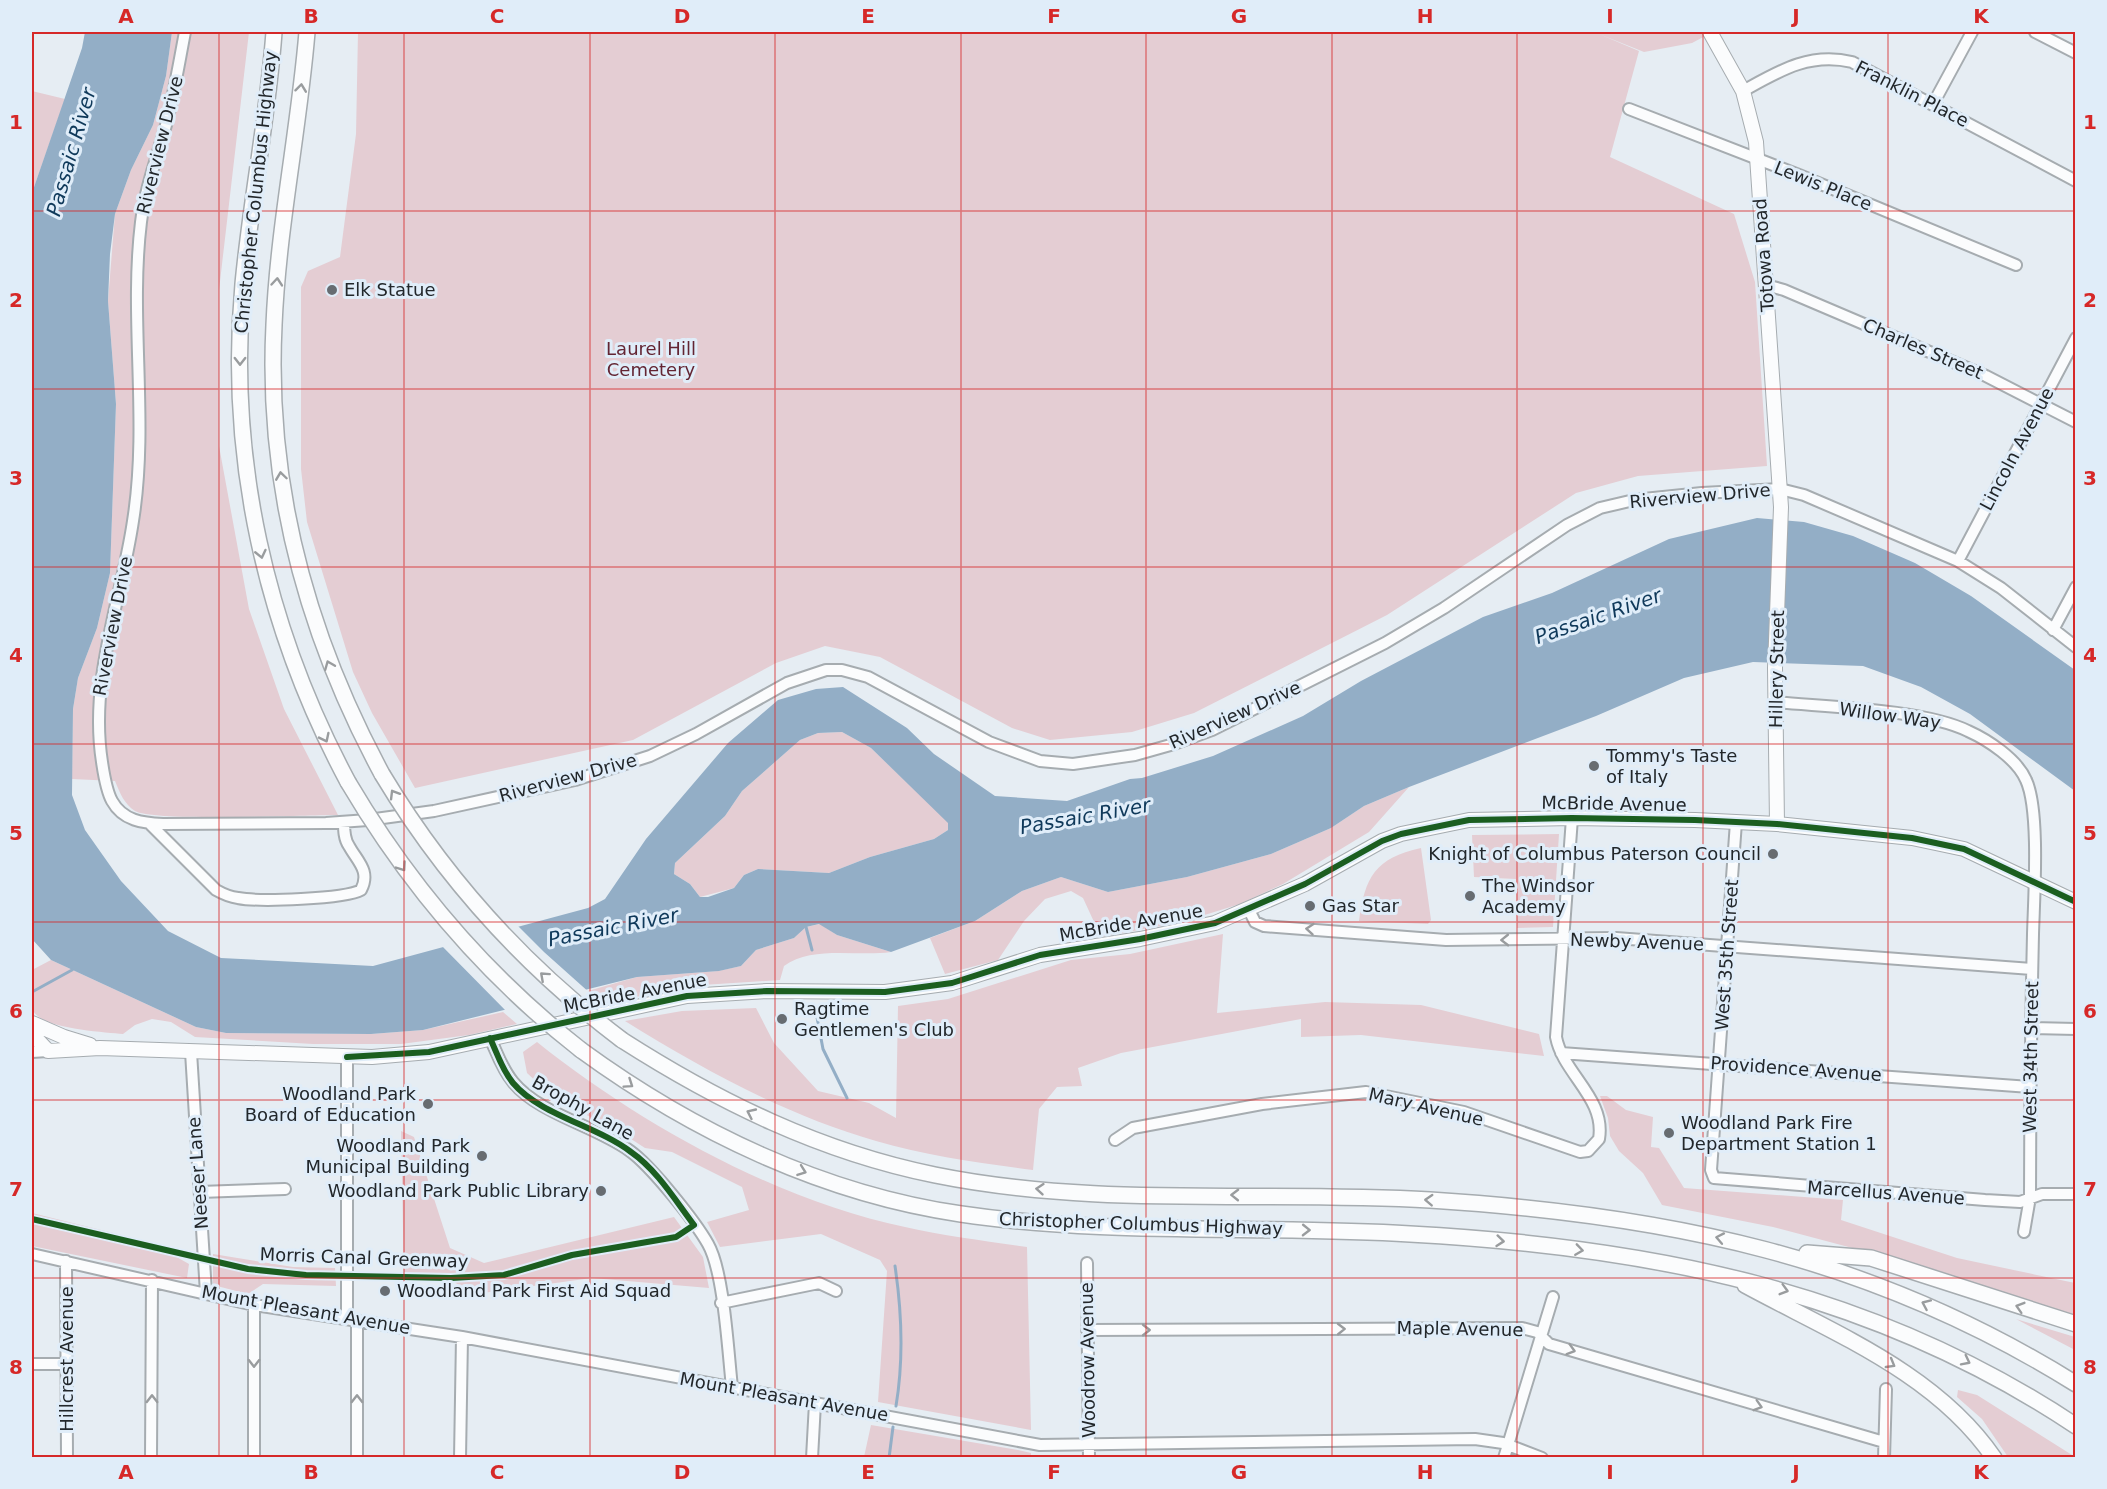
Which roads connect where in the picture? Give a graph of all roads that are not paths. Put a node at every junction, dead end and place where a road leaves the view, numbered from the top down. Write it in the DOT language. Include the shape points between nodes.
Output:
graph roads {
  1 [pos="185,32"];
  2 [pos="274,32"];
  3 [pos="307,32"];
  4 [pos="1710,32"];
  5 [pos="1972,32"];
  6 [pos="2035,32"];
  7 [pos="2076,53"];
  8 [pos="1743,91"];
  9 [pos="1933,105"];
  10 [pos="1629,109"];
  11 [pos="1758,160"];
  12 [pos="2076,181"];
  13 [pos="2016,265"];
  14 [pos="1766,285"];
  15 [pos="2076,338"];
  16 [pos="2041,404"];
  17 [pos="2076,422"];
  18 [pos="1780,489"];
  19 [pos="1781,511"];
  20 [pos="1958,561"];
  21 [pos="2076,587"];
  22 [pos="2053,630"];
  23 [pos="2076,647"];
  24 [pos="1775,702"];
  25 [pos="1572,818"];
  26 [pos="344,822"];
  27 [pos="1736,822"];
  28 [pos="149,823"];
  29 [pos="1777,824"];
  30 [pos="2034,882"];
  31 [pos="2076,902"];
  32 [pos="1249,910"];
  33 [pos="1563,940"];
  34 [pos="1727,946"];
  35 [pos="2032,969"];
  36 [pos="32,1023"];
  37 [pos="2032,1028"];
  38 [pos="2076,1029"];
  39 [pos="32,1034"];
  40 [pos="490,1038"];
  41 [pos="100,1048"];
  42 [pos="48,1051"];
  43 [pos="32,1052"];
  44 [pos="191,1052"];
  45 [pos="1561,1053"];
  46 [pos="347,1057"];
  47 [pos="1719,1063"];
  48 [pos="2030,1087"];
  49 [pos="1115,1140"];
  50 [pos="1712,1160"];
  51 [pos="285,1189"];
  52 [pos="200,1192"];
  53 [pos="2076,1194"];
  54 [pos="2030,1197"];
  55 [pos="2024,1232"];
  56 [pos="1776,1251"];
  57 [pos="32,1254"];
  58 [pos="66,1261"];
  59 [pos="1087,1263"];
  60 [pos="1728,1275"];
  61 [pos="153,1280"];
  62 [pos="836,1291"];
  63 [pos="206,1293"];
  64 [pos="1553,1296"];
  65 [pos="721,1303"];
  66 [pos="254,1305"];
  67 [pos="352,1320"];
  68 [pos="2076,1324"];
  69 [pos="1087,1330"];
  70 [pos="1540,1336"];
  71 [pos="462,1337"];
  72 [pos="32,1364"];
  73 [pos="67,1364"];
  74 [pos="2076,1384"];
  75 [pos="732,1388"];
  76 [pos="1886,1389"];
  77 [pos="815,1403"];
  78 [pos="2076,1426"];
  79 [pos="1884,1442"];
  80 [pos="1089,1445"];
  81 [pos="1508,1445"];
  82 [pos="67,1458"];
  83 [pos="151,1458"];
  84 [pos="254,1458"];
  85 [pos="357,1458"];
  86 [pos="460,1458"];
  87 [pos="812,1458"];
  88 [pos="1089,1458"];
  89 [pos="1504,1458"];
  90 [pos="1542,1458"];
  91 [pos="1884,1458"];
  92 [pos="1994,1458"];
  1 -- 28 [label="street, Riverview Drive" via="173,97 141,221 139,472 98,704 100,749 112,802 127,818"];
  2 -- 60 [label="highway, Christopher Columbus Highway, one-way, bridge" via="240,321 240,396 251,508 278,618 303,688 348,782 385,843 451,929 526,1005 581,1050 668,1108 735,1143 843,1185 930,1209 992,1219 1069,1224 1466,1238 1607,1254"];
  56 -- 3 [label="highway, Christopher Columbus Highway, one-way, bridge" via="1657,1226 1504,1206 1395,1198 1077,1191 935,1175 832,1146 702,1089 622,1040 564,994 485,916 439,861 382,774 338,686 313,619 286,510 276,435 273,362 276,287"];
  4 -- 8 [label="main road, Totowa Road"];
  5 -- 9 [label="street"];
  6 -- 7 [label="street"];
  8 -- 9 [label="street, Franklin Place" via="1799,62 1830,58 1852,62"];
  8 -- 11 [label="main road, Totowa Road"];
  9 -- 12 [label="street, Franklin Place"];
  10 -- 11 [label="street, Lewis Place"];
  11 -- 13 [label="street, Lewis Place"];
  11 -- 14 [label="main road, Totowa Road"];
  14 -- 16 [label="street, Charles Street" via="1986,376"];
  14 -- 18 [label="main road, Totowa Road"];
  15 -- 16 [label="street, Lincoln Avenue"];
  16 -- 17 [label="street, Charles Street"];
  16 -- 20 [label="street, Lincoln Avenue"];
  18 -- 19 [label="main road, Totowa Road"];
  18 -- 20 [label="street" via="1804,495"];
  18 -- 26 [label="street, Riverview Drive" via="1634,500 1583,516 1385,643 1212,730 1145,752 1073,764 1040,761 989,742 868,677 826,670 787,683 696,734 625,766 434,811"];
  19 -- 24 [label="main road, Hillery Street"];
  20 -- 22 [label="street" via="2001,588"];
  21 -- 22 [label="street"];
  22 -- 23 [label="street"];
  24 -- 29 [label="main road, Hillery Street"];
  24 -- 30 [label="street, Willow Way" via="1948,723 1987,743 2019,769 2030,790"];
  25 -- 27 [label="main road, McBride Avenue"];
  25 -- 32 [label="main road, McBride Avenue" via="1469,820 1401,834"];
  25 -- 33 [label="street"];
  26 -- 28 [label="street, Riverview Drive"];
  26 -- 28 [label="street" via="346,840 363,867 361,890 346,896 248,899 226,896 216,890"];
  27 -- 29 [label="main road, McBride Avenue"];
  27 -- 34 [label="street, West 35th Street"];
  29 -- 30 [label="main road, McBride Avenue" via="1942,843 1964,849"];
  30 -- 31 [label="main road, McBride Avenue"];
  30 -- 35 [label="street, West 34th Street"];
  33 -- 32 [label="street, Newby Avenue, one-way" via="1446,940 1264,926 1256,922"];
  32 -- 40 [label="main road, McBride Avenue" via="1194,928 1040,955 927,988 885,992 726,991"];
  33 -- 34 [label="street, Newby Avenue" via="1616,938"];
  33 -- 45 [label="street" via="1556,1030"];
  34 -- 35 [label="street, Newby Avenue"];
  34 -- 47 [label="street, West 35th Street"];
  35 -- 37 [label="street, West 34th Street"];
  36 -- 41 [label="main road, McBride Avenue"];
  37 -- 38 [label="street"];
  37 -- 48 [label="street, West 34th Street"];
  39 -- 42 [label="main road"];
  40 -- 46 [label="main road, McBride Avenue" via="429,1052"];
  40 -- 65 [label="street, Brophy Lane" via="506,1073 522,1092 618,1143 655,1174 708,1243 716,1265"];
  41 -- 42 [label="main road, McBride Avenue"];
  41 -- 44 [label="main road, McBride Avenue"];
  42 -- 43 [label="street"];
  44 -- 46 [label="main road, McBride Avenue"];
  44 -- 52 [label="street, Neeser Lane"];
  45 -- 47 [label="street, Providence Avenue"];
  45 -- 49 [label="street, Mary Avenue" via="1600,1120 1599,1139 1588,1151 1580,1152 1464,1112 1366,1092 1262,1104 1133,1128"];
  46 -- 67 [label="street"];
  47 -- 48 [label="street, Providence Avenue"];
  47 -- 50 [label="street, West 35th Street"];
  48 -- 54 [label="street, West 34th Street"];
  50 -- 54 [label="street, Marcellus Avenue" via="1716,1180 2020,1202"];
  51 -- 52 [label="street"];
  52 -- 63 [label="street, Neeser Lane"];
  53 -- 54 [label="street, Marcellus Avenue"];
  54 -- 55 [label="street, West 34th Street"];
  68 -- 56 [label="highway, one-way" via="1871,1258"];
  74 -- 56 [label="highway, Christopher Columbus Highway, one-way" via="2002,1340 1927,1304 1863,1278"];
  57 -- 58 [label="street, Mount Pleasant Avenue"];
  58 -- 61 [label="street, Mount Pleasant Avenue"];
  58 -- 73 [label="street, Hillcrest Avenue"];
  59 -- 69 [label="street, Woodrow Avenue"];
  60 -- 78 [label="highway, Christopher Columbus Highway, one-way" via="1836,1306 1906,1333 1991,1374"];
  60 -- 92 [label="highway, one-way" via="1924,1385 1971,1427"];
  61 -- 63 [label="street, Mount Pleasant Avenue"];
  83 -- 61 [label="street, one-way"];
  62 -- 65 [label="street" via="819,1283"];
  63 -- 66 [label="street, Mount Pleasant Avenue"];
  64 -- 70 [label="street"];
  65 -- 75 [label="street, Brophy Lane"];
  66 -- 67 [label="street, Mount Pleasant Avenue"];
  66 -- 84 [label="street, one-way"];
  67 -- 71 [label="street, Mount Pleasant Avenue"];
  85 -- 67 [label="street, one-way"];
  69 -- 70 [label="street, Maple Avenue, one-way" via="1508,1327 1533,1330"];
  69 -- 80 [label="street, Woodrow Avenue"];
  70 -- 79 [label="street, Maple Avenue, one-way" via="1549,1344"];
  70 -- 81 [label="street"];
  71 -- 75 [label="street, Mount Pleasant Avenue"];
  71 -- 86 [label="street"];
  72 -- 73 [label="street"];
  73 -- 82 [label="street, Hillcrest Avenue"];
  75 -- 77 [label="street, Mount Pleasant Avenue"];
  76 -- 79 [label="street"];
  77 -- 80 [label="street, Mount Pleasant Avenue" via="1030,1443"];
  77 -- 87 [label="street"];
  79 -- 91 [label="street"];
  80 -- 81 [label="street, Mount Pleasant Avenue" via="1475,1438"];
  80 -- 88 [label="street, Woodrow Avenue"];
  81 -- 89 [label="street"];
  81 -- 90 [label="street, Mount Pleasant Avenue"];
}
